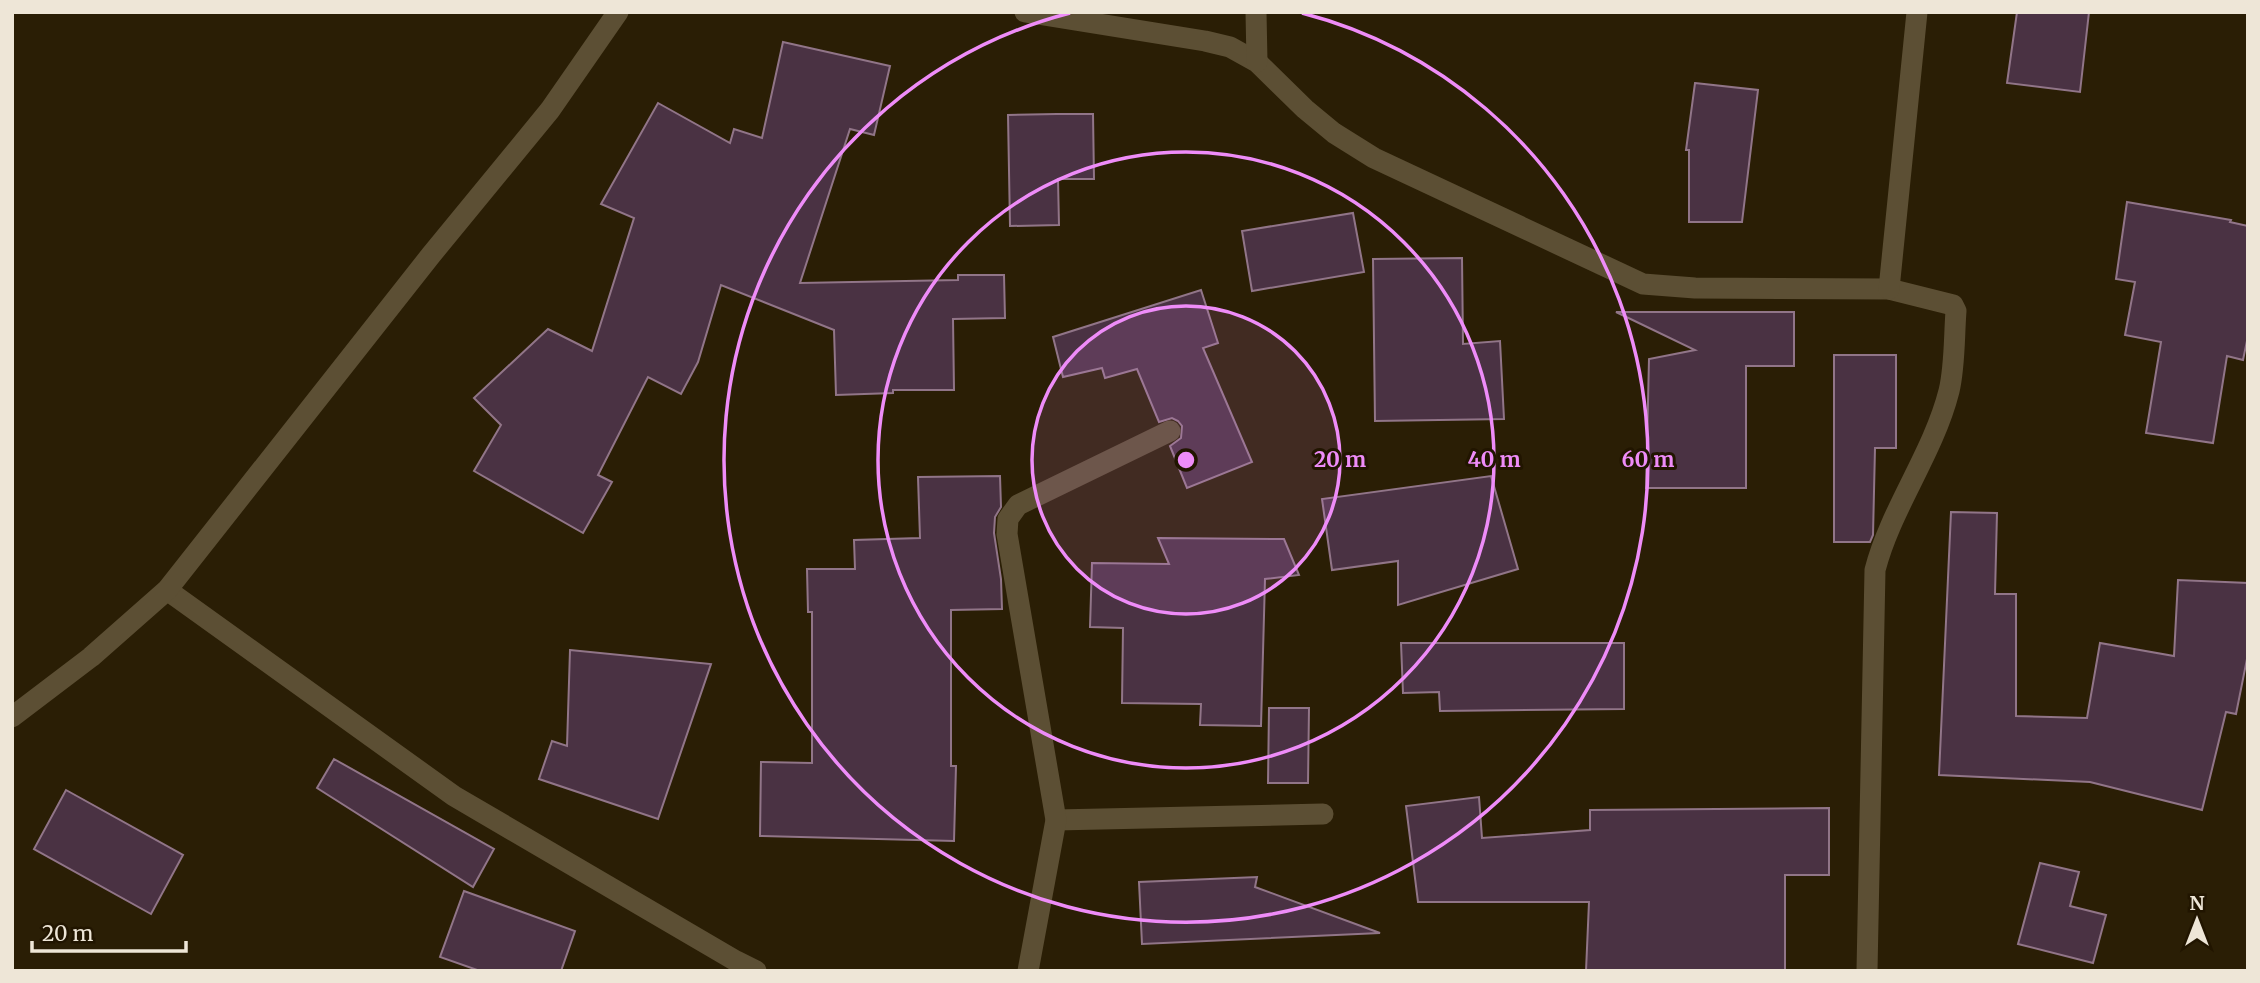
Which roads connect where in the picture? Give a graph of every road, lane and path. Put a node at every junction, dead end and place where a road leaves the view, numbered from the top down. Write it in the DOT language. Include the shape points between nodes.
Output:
graph roads {
  1 [pos="618,12"];
  2 [pos="1025,12"];
  3 [pos="1256,12"];
  4 [pos="1917,12"];
  5 [pos="1257,62"];
  6 [pos="1889,289"];
  7 [pos="1170,431"];
  8 [pos="167,590"];
  9 [pos="12,717"];
  10 [pos="1324,814"];
  11 [pos="1056,820"];
  12 [pos="735,966"];
  13 [pos="756,971"];
  14 [pos="1028,971"];
  15 [pos="1867,971"];
  1 -- 8 [label="street" via="550,110"];
  2 -- 5 [label="street" via="1205,41 1230,47"];
  3 -- 5 [label="street"];
  4 -- 6 [label="street"];
  5 -- 6 [label="street" via="1325,125 1374,158 1643,284"];
  6 -- 15 [label="street" via="1942,301 1956,311 1949,392 1875,570"];
  7 -- 11 [label="street" via="1017,505 1008,519"];
  8 -- 9 [label="street" via="91,657"];
  8 -- 12 [label="street" via="454,796"];
  10 -- 11 [label="street"];
  11 -- 14 [label="street"];
  12 -- 13 [label="street"];
}
